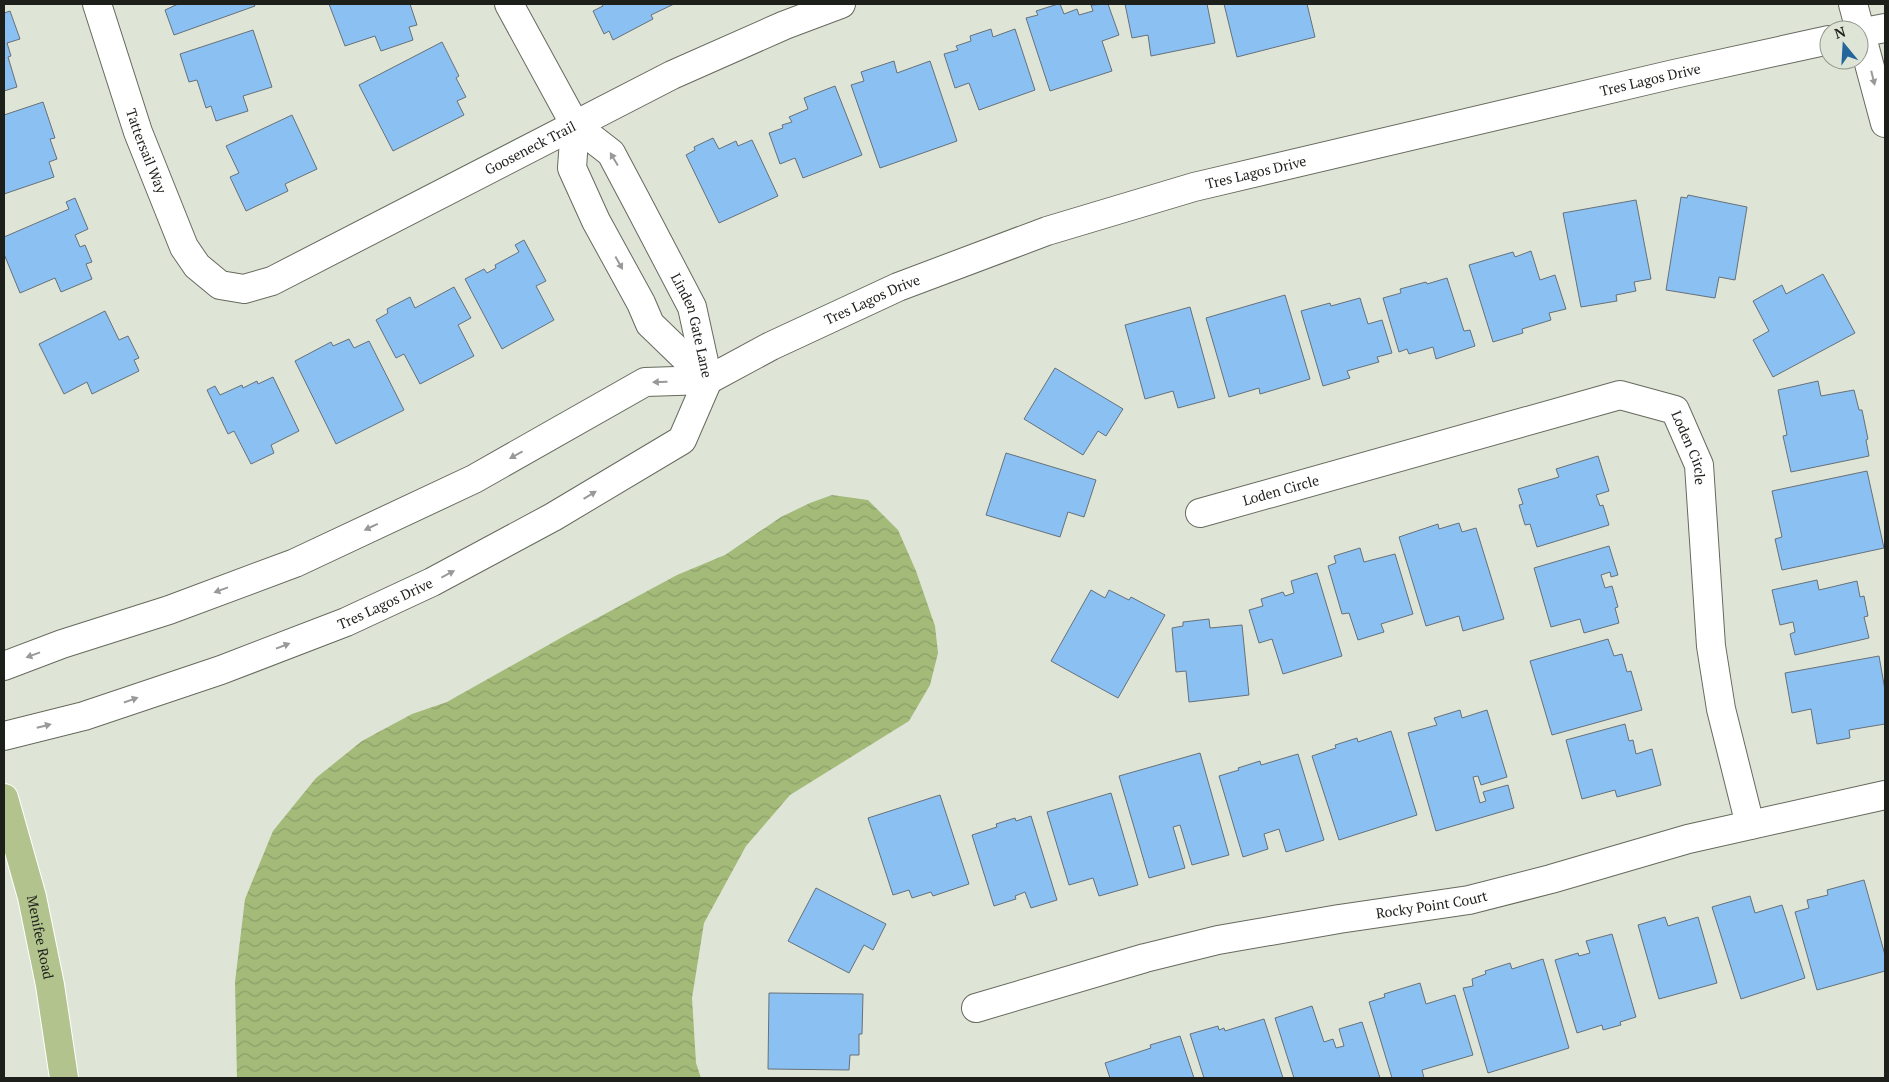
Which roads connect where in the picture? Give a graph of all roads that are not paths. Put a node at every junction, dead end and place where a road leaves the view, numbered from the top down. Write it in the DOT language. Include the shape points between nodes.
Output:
graph roads {
  1 [pos="96,4"];
  2 [pos="509,4"];
  3 [pos="841,4"];
  4 [pos="1853,4"];
  5 [pos="1862,20"];
  6 [pos="1869,31"];
  7 [pos="1819,42"];
  8 [pos="1885,123"];
  9 [pos="575,125"];
  10 [pos="220,285"];
  11 [pos="708,380"];
  12 [pos="1200,513"];
  13 [pos="4,666"];
  14 [pos="4,736"];
  15 [pos="1885,795"];
  16 [pos="4,798"];
  17 [pos="1750,825"];
  18 [pos="976,1008"];
  19 [pos="64,1078"];
  1 -- 10 [label="street, Tattersail Way" via="138,132 184,247 197,266"];
  2 -- 9 [label="street, Linden Gate Lane"];
  3 -- 9 [label="street, Gooseneck Trail" via="672,75"];
  4 -- 5 [label="street"];
  6 -- 8 [label="street, one-way"];
  7 -- 11 [label="street, Tres Lagos Drive" via="1194,187 1047,231 898,287 771,346"];
  9 -- 10 [label="street, Gooseneck Trail" via="272,281 244,289"];
  11 -- 9 [label="street, Linden Gate Lane, one-way" via="692,307 611,153"];
  9 -- 11 [label="street, Linden Gate Lane, one-way" via="572,168 596,221 650,324"];
  11 -- 13 [label="street, Tres Lagos Drive, one-way" via="645,382 474,479 295,563"];
  14 -- 11 [label="street, Tres Lagos Drive, one-way" via="84,716 221,670 346,622 432,582 553,517 682,440"];
  12 -- 17 [label="street, Loden Circle" via="1620,395 1675,410 1699,465 1711,646 1721,709"];
  15 -- 17 [label="street, Rocky Point Court"];
  16 -- 19 [label="main road, Menifee Road" via="32,897"];
  17 -- 18 [label="street, Rocky Point Court" via="1469,900 1218,940"];
}
